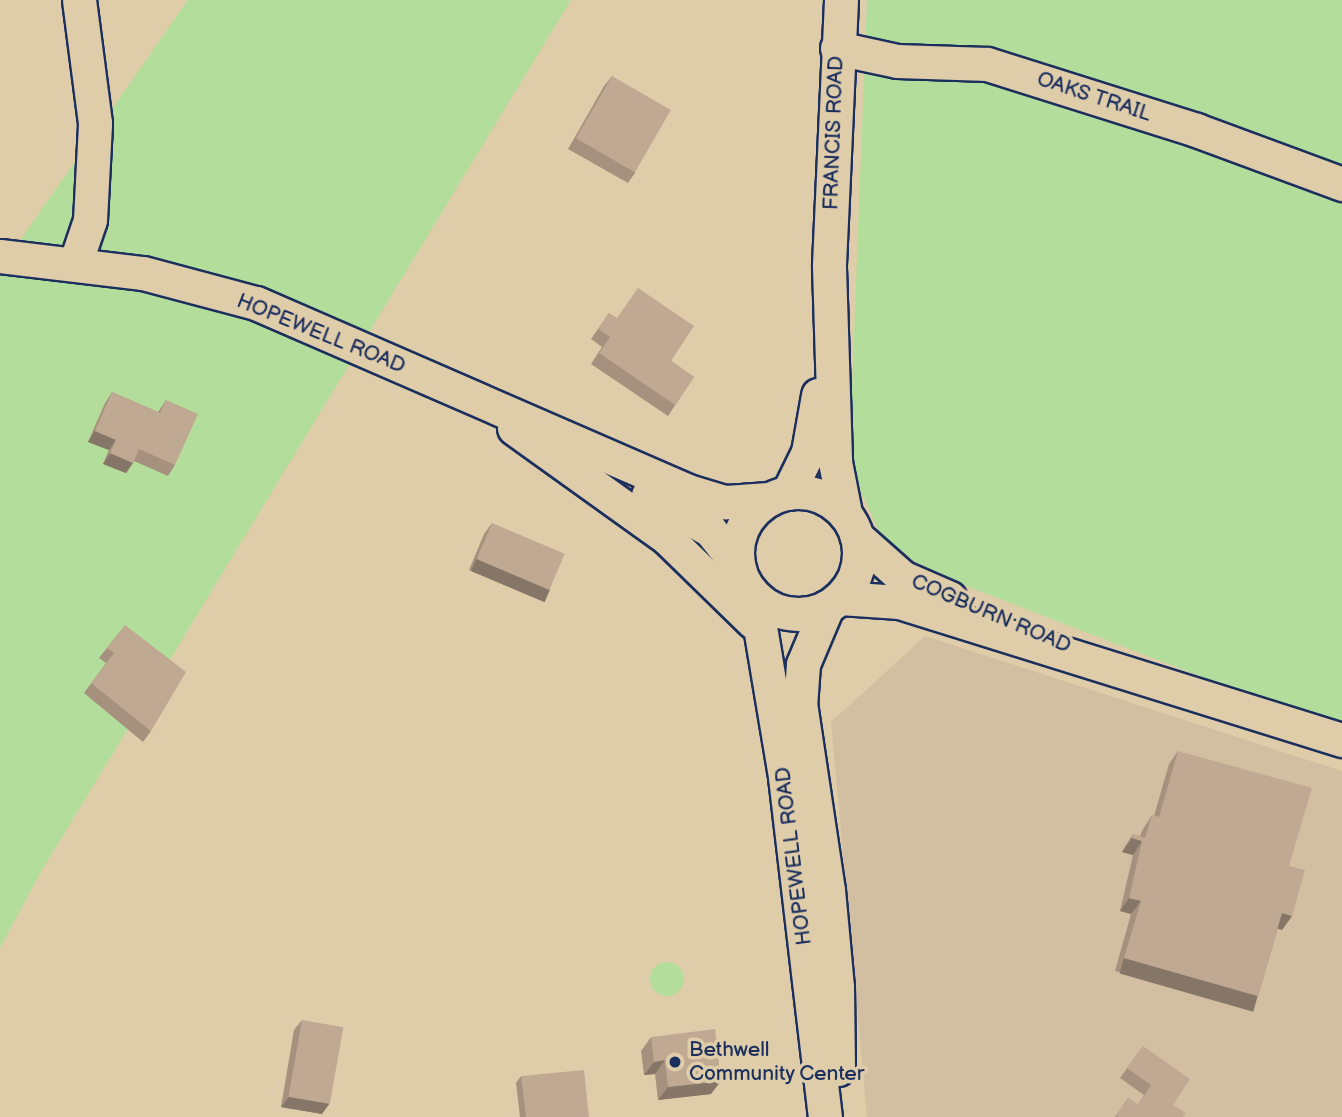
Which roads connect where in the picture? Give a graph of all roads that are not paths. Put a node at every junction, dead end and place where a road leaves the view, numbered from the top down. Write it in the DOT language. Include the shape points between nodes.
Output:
graph roads {
  1 [pos="79,0"];
  2 [pos="841,0"];
  3 [pos="837,48"];
  4 [pos="1342,184"];
  5 [pos="0,256"];
  6 [pos="75,264"];
  7 [pos="829,267"];
  8 [pos="472,398"];
  9 [pos="514,428"];
  10 [pos="778,496"];
  11 [pos="851,525"];
  12 [pos="738,565"];
  13 [pos="755,597"];
  14 [pos="833,602"];
  15 [pos="761,630"];
  16 [pos="1137,674"];
  17 [pos="1342,740"];
  18 [pos="825,1117"];
  19 [pos="838,1117"];
  1 -- 6 [label="street" via="95,123 90,220"];
  2 -- 3 [label="street, FRANCIS ROAD"];
  3 -- 4 [label="street, OAKS TRAIL" via="897,61 987,64 1196,130"];
  3 -- 7 [label="street, FRANCIS ROAD"];
  5 -- 6 [label="street, HOPEWELL ROAD"];
  6 -- 8 [label="street, HOPEWELL ROAD" via="143,273 256,303"];
  7 -- 10 [label="street, FRANCIS ROAD" via="815,425 803,464"];
  7 -- 11 [label="street, FRANCIS ROAD" via="835,461"];
  8 -- 9 [label="street, HOPEWELL ROAD"];
  8 -- 10 [label="street, HOPEWELL ROAD" via="560,431 708,498 743,503"];
  9 -- 12 [label="street, HOPEWELL ROAD" via="693,518 719,538"];
  9 -- 15 [label="street" via="667,537"];
  10 -- 11 [label="street" via="809,493"];
  10 -- 12 [label="street" via="743,527"];
  11 -- 14 [label="street" via="857,570"];
  11 -- 16 [label="street, COGBURN ROAD" via="888,567 916,584"];
  12 -- 13 [label="street"];
  13 -- 14 [label="street" via="789,614"];
  13 -- 15 [label="street, HOPEWELL ROAD"];
  14 -- 16 [label="street, COGBURN ROAD" via="899,602"];
  14 -- 19 [label="street, HOPEWELL ROAD" via="803,664 800,703 838,987"];
  15 -- 18 [label="street, HOPEWELL ROAD" via="782,751"];
  16 -- 17 [label="street, COGBURN ROAD"];
}
